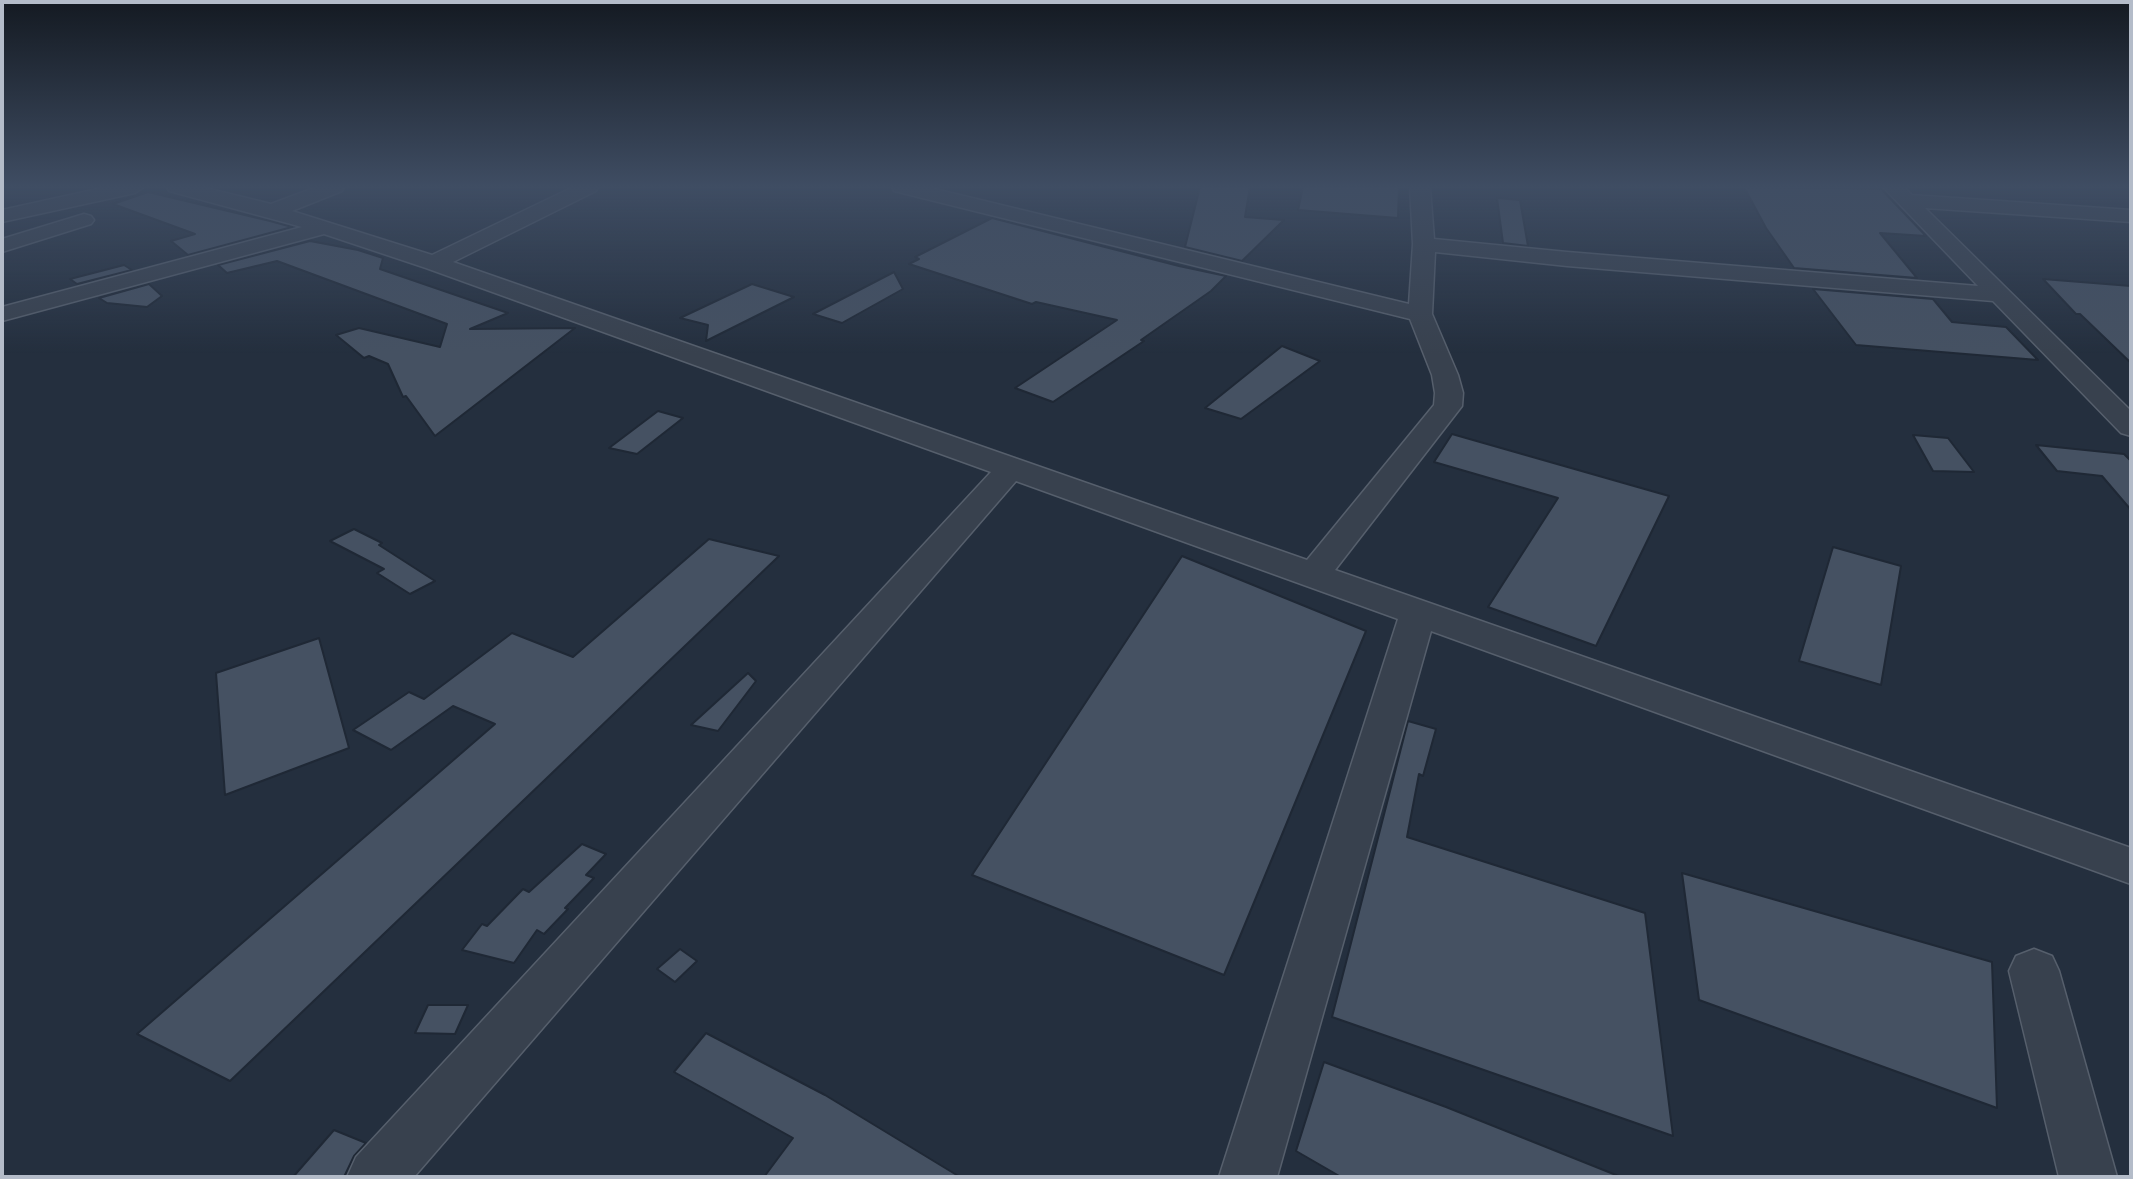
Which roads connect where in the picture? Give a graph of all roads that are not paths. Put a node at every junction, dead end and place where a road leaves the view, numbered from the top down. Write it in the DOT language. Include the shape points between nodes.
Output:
graph roads {
  1 [pos="272,242"];
  2 [pos="368,242"];
  3 [pos="477,242"];
  4 [pos="1126,242"];
  5 [pos="1947,242"];
  6 [pos="1424,244"];
  7 [pos="434,263"];
  8 [pos="2000,295"];
  9 [pos="2,314"];
  10 [pos="1420,314"];
  11 [pos="2131,427"];
  12 [pos="1012,467"];
  13 [pos="1314,574"];
  14 [pos="1418,612"];
  15 [pos="2131,866"];
  16 [pos="2034,971"];
  17 [pos="376,1177"];
  18 [pos="1248,1177"];
  19 [pos="2088,1177"];
  1 -- 9 [label="street"];
  2 -- 7 [label="street"];
  3 -- 7 [label="street"];
  4 -- 10 [label="street"];
  5 -- 8 [label="street"];
  6 -- 8 [label="street"];
  6 -- 10 [label="street"];
  7 -- 12 [label="street"];
  8 -- 11 [label="street"];
  10 -- 13 [label="street" via="1445,375 1448,406"];
  12 -- 13 [label="street"];
  12 -- 17 [label="street"];
  13 -- 14 [label="street"];
  14 -- 15 [label="street"];
  14 -- 18 [label="street"];
  16 -- 19 [label="street"];
}
